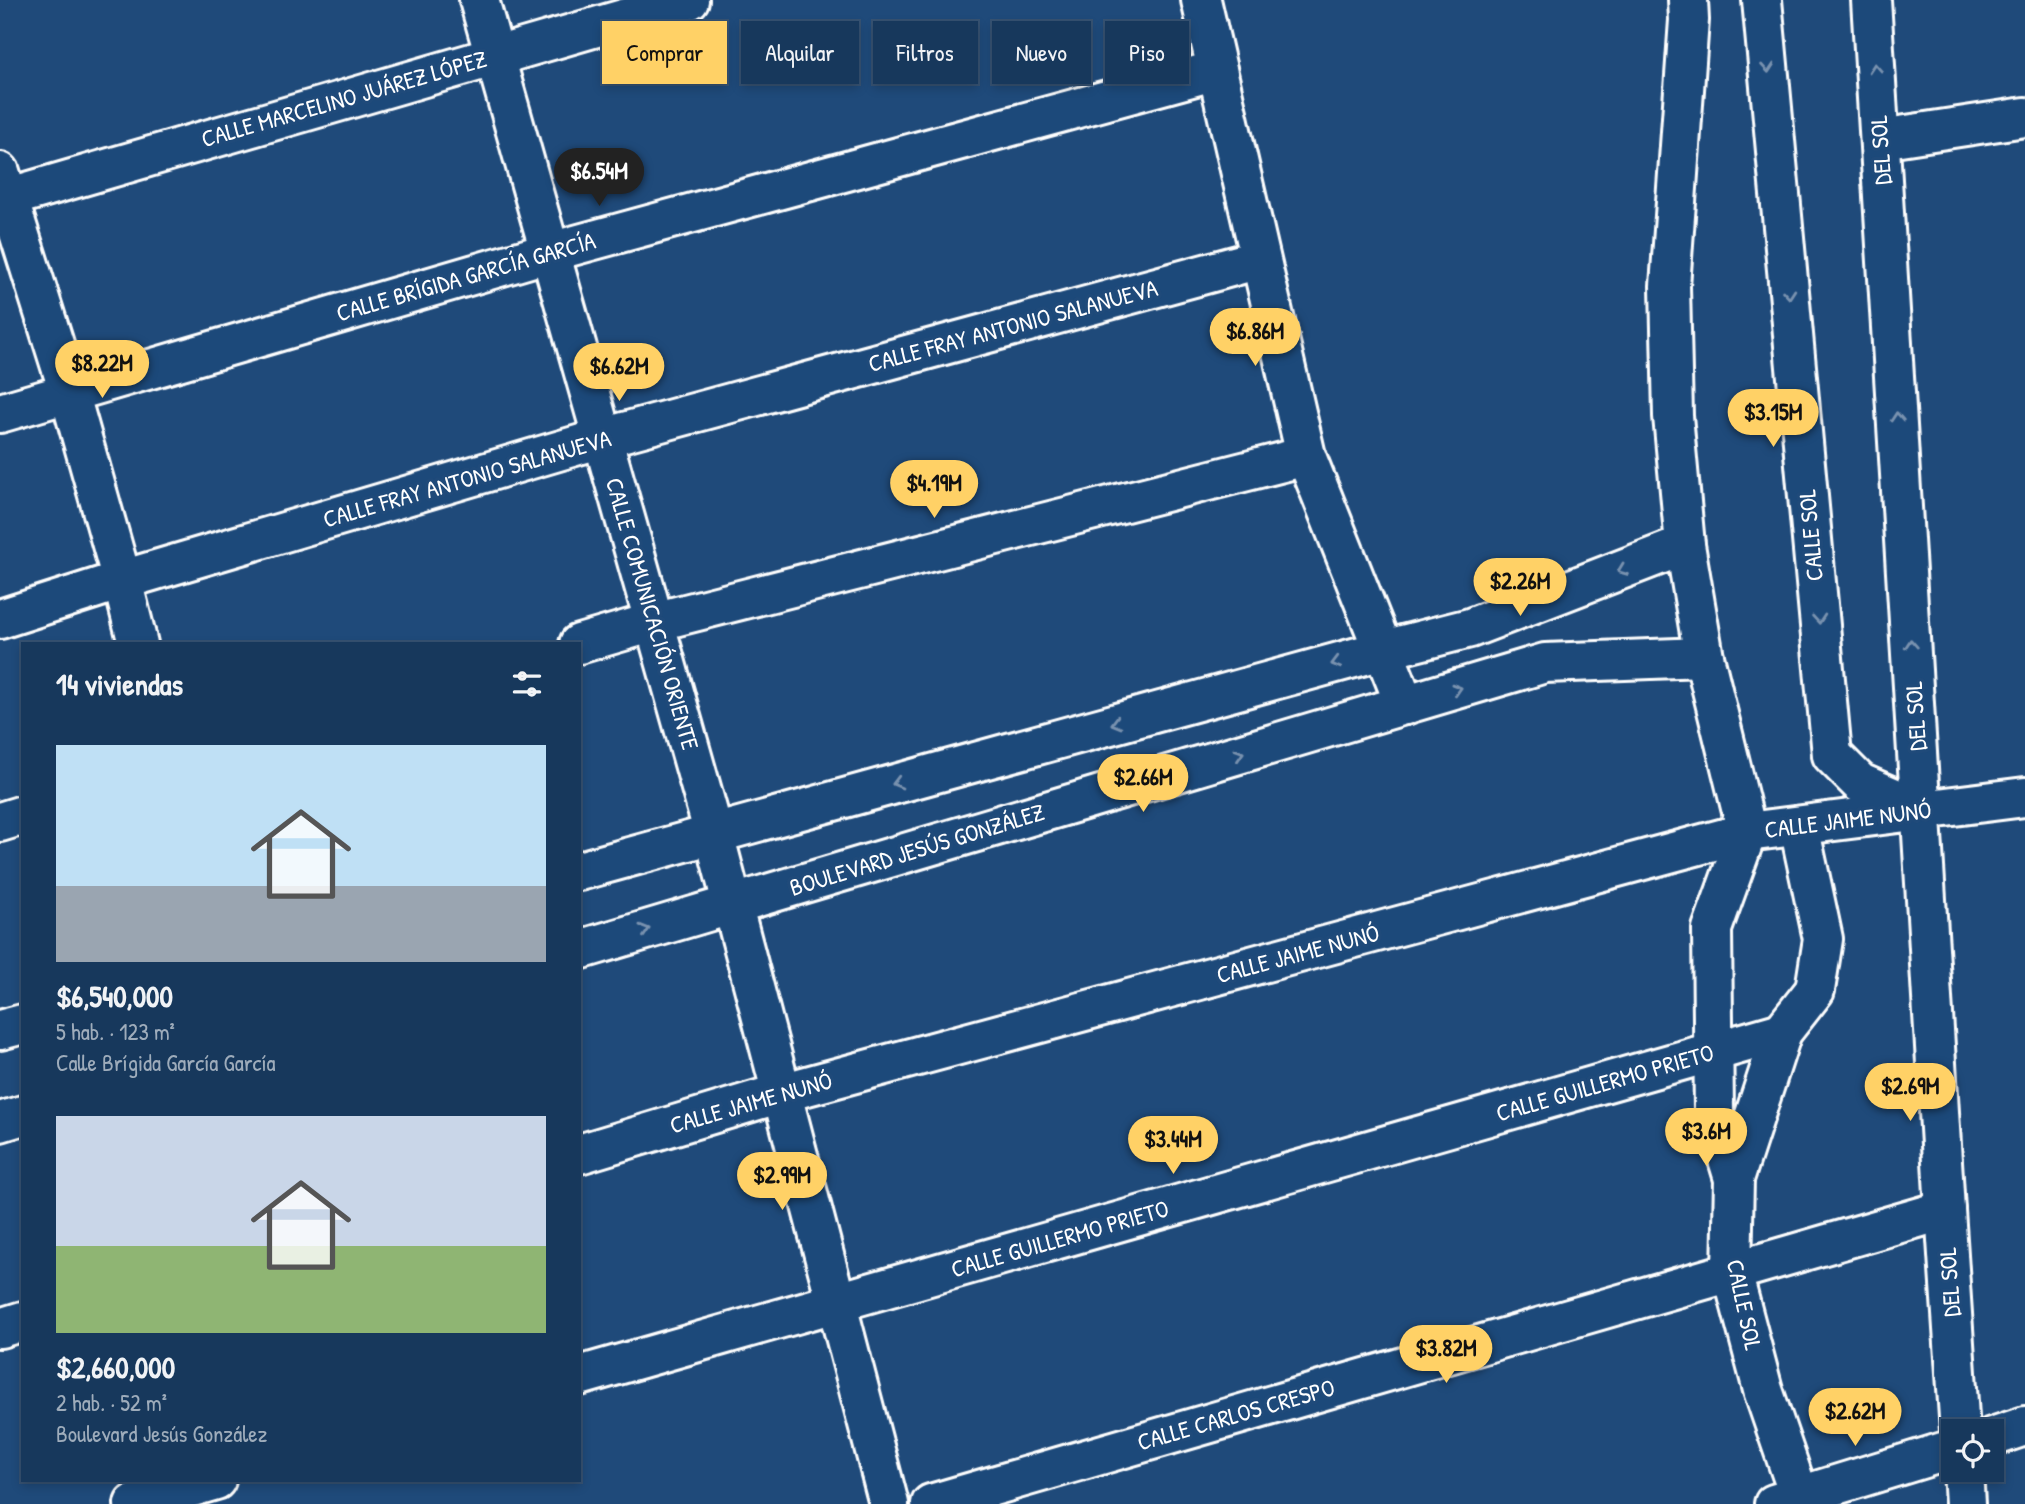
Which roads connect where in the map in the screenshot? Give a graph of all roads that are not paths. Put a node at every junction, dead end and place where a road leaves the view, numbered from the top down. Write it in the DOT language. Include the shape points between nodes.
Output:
graph roads {
  1 [pos="479,0"];
  2 [pos="689,0"];
  3 [pos="1201,0"];
  4 [pos="1688,0"];
  5 [pos="1762,0"];
  6 [pos="1871,0"];
  7 [pos="495,55"];
  8 [pos="1217,70"];
  9 [pos="2025,117"];
  10 [pos="1880,139"];
  11 [pos="2,190"];
  12 [pos="550,252"];
  13 [pos="1260,258"];
  14 [pos="69,392"];
  15 [pos="0,413"];
  16 [pos="602,438"];
  17 [pos="1306,456"];
  18 [pos="1685,545"];
  19 [pos="122,580"];
  20 [pos="0,619"];
  21 [pos="654,622"];
  22 [pos="1470,628"];
  23 [pos="138,642"];
  24 [pos="581,643"];
  25 [pos="1383,650"];
  26 [pos="1704,657"];
  27 [pos="1545,663"];
  28 [pos="1405,705"];
  29 [pos="2025,797"];
  30 [pos="1922,810"];
  31 [pos="21,816"];
  32 [pos="0,822"];
  33 [pos="1799,826"];
  34 [pos="1747,832"];
  35 [pos="713,834"];
  36 [pos="581,870"];
  37 [pos="732,905"];
  38 [pos="581,949"];
  39 [pos="21,1025"];
  40 [pos="0,1030"];
  41 [pos="1782,1032"];
  42 [pos="1714,1051"];
  43 [pos="781,1093"];
  44 [pos="21,1116"];
  45 [pos="0,1122"];
  46 [pos="581,1153"];
  47 [pos="1734,1179"];
  48 [pos="1945,1210"];
  49 [pos="1732,1272"];
  50 [pos="837,1303"];
  51 [pos="21,1322"];
  52 [pos="0,1328"];
  53 [pos="581,1376"];
  54 [pos="1959,1419"];
  55 [pos="2025,1426"];
  56 [pos="2004,1433"];
  57 [pos="1941,1453"];
  58 [pos="209,1482"];
  59 [pos="1964,1482"];
  60 [pos="1792,1502"];
  61 [pos="134,1504"];
  62 [pos="889,1504"];
  63 [pos="931,1504"];
  64 [pos="1965,1504"];
  1 -- 7 [label="street, CALLE COMUNICACIÓN ORIENTE"];
  2 -- 7 [label="street, CALLE MARCELINO JUÁREZ LÓPEZ"];
  3 -- 8 [label="street"];
  4 -- 18 [label="street" via="1671,286 1673,416"];
  5 -- 30 [label="street, CALLE SOL, one-way" via="1832,755 1860,783"];
  10 -- 6 [label="street, DEL SOL, one-way"];
  7 -- 11 [label="street, CALLE MARCELINO JUÁREZ LÓPEZ"];
  7 -- 12 [label="street, CALLE COMUNICACIÓN ORIENTE"];
  8 -- 12 [label="street, CALLE BRÍGIDA GARCÍA GARCÍA"];
  8 -- 13 [label="street"];
  9 -- 10 [label="street"];
  30 -- 10 [label="street, DEL SOL, one-way"];
  11 -- 14 [label="street"];
  12 -- 14 [label="street, CALLE BRÍGIDA GARCÍA GARCÍA"];
  12 -- 16 [label="street, CALLE COMUNICACIÓN ORIENTE"];
  13 -- 16 [label="street, CALLE FRAY ANTONIO SALANUEVA"];
  13 -- 17 [label="street"];
  14 -- 15 [label="street, CALLE BRÍGIDA GARCÍA GARCÍA"];
  14 -- 19 [label="street"];
  16 -- 19 [label="street, CALLE FRAY ANTONIO SALANUEVA"];
  16 -- 21 [label="street, CALLE COMUNICACIÓN ORIENTE"];
  17 -- 21 [label="street"];
  17 -- 25 [label="street"];
  18 -- 22 [label="street, one-way"];
  18 -- 26 [label="street"];
  19 -- 20 [label="street, CALLE FRAY ANTONIO SALANUEVA"];
  19 -- 23 [label="street"];
  21 -- 24 [label="street"];
  21 -- 35 [label="street, CALLE COMUNICACIÓN ORIENTE"];
  22 -- 25 [label="street"];
  22 -- 27 [label="street"];
  25 -- 28 [label="street"];
  25 -- 35 [label="street, one-way"];
  26 -- 27 [label="street, BOULEVARD JESÚS GONZÁLEZ"];
  26 -- 34 [label="street"];
  28 -- 27 [label="street, BOULEVARD JESÚS GONZÁLEZ, one-way"];
  37 -- 28 [label="street, BOULEVARD JESÚS GONZÁLEZ, one-way"];
  29 -- 30 [label="street, CALLE JAIME NUNÓ"];
  30 -- 33 [label="street, CALLE JAIME NUNÓ"];
  30 -- 48 [label="street, DEL SOL"];
  31 -- 32 [label="street"];
  33 -- 34 [label="street, CALLE JAIME NUNÓ"];
  33 -- 41 [label="street, CALLE SOL" via="1823,939 1815,990"];
  34 -- 42 [label="street" via="1712,929"];
  34 -- 43 [label="street, CALLE JAIME NUNÓ"];
  35 -- 36 [label="street"];
  35 -- 37 [label="street, CALLE COMUNICACIÓN ORIENTE"];
  38 -- 37 [label="street, BOULEVARD JESÚS GONZÁLEZ, one-way"];
  37 -- 43 [label="street, CALLE COMUNICACIÓN ORIENTE"];
  39 -- 40 [label="street"];
  41 -- 42 [label="street, CALLE GUILLERMO PRIETO"];
  41 -- 47 [label="street, CALLE SOL"];
  42 -- 47 [label="street" via="1714,1113"];
  42 -- 50 [label="street, CALLE GUILLERMO PRIETO"];
  43 -- 46 [label="street, CALLE JAIME NUNÓ"];
  43 -- 50 [label="street, CALLE COMUNICACIÓN ORIENTE"];
  44 -- 45 [label="street"];
  47 -- 49 [label="street, CALLE SOL"];
  48 -- 49 [label="street, CALLE CARLOS CRESPO"];
  48 -- 54 [label="street, DEL SOL"];
  49 -- 60 [label="street, CALLE SOL"];
  49 -- 63 [label="street, CALLE CARLOS CRESPO"];
  50 -- 53 [label="street, CALLE GUILLERMO PRIETO"];
  50 -- 62 [label="street, CALLE COMUNICACIÓN ORIENTE"];
  51 -- 52 [label="street"];
  55 -- 56 [label="street"];
  57 -- 60 [label="street"];
  58 -- 61 [label="street"];
  59 -- 64 [label="street"];
}
